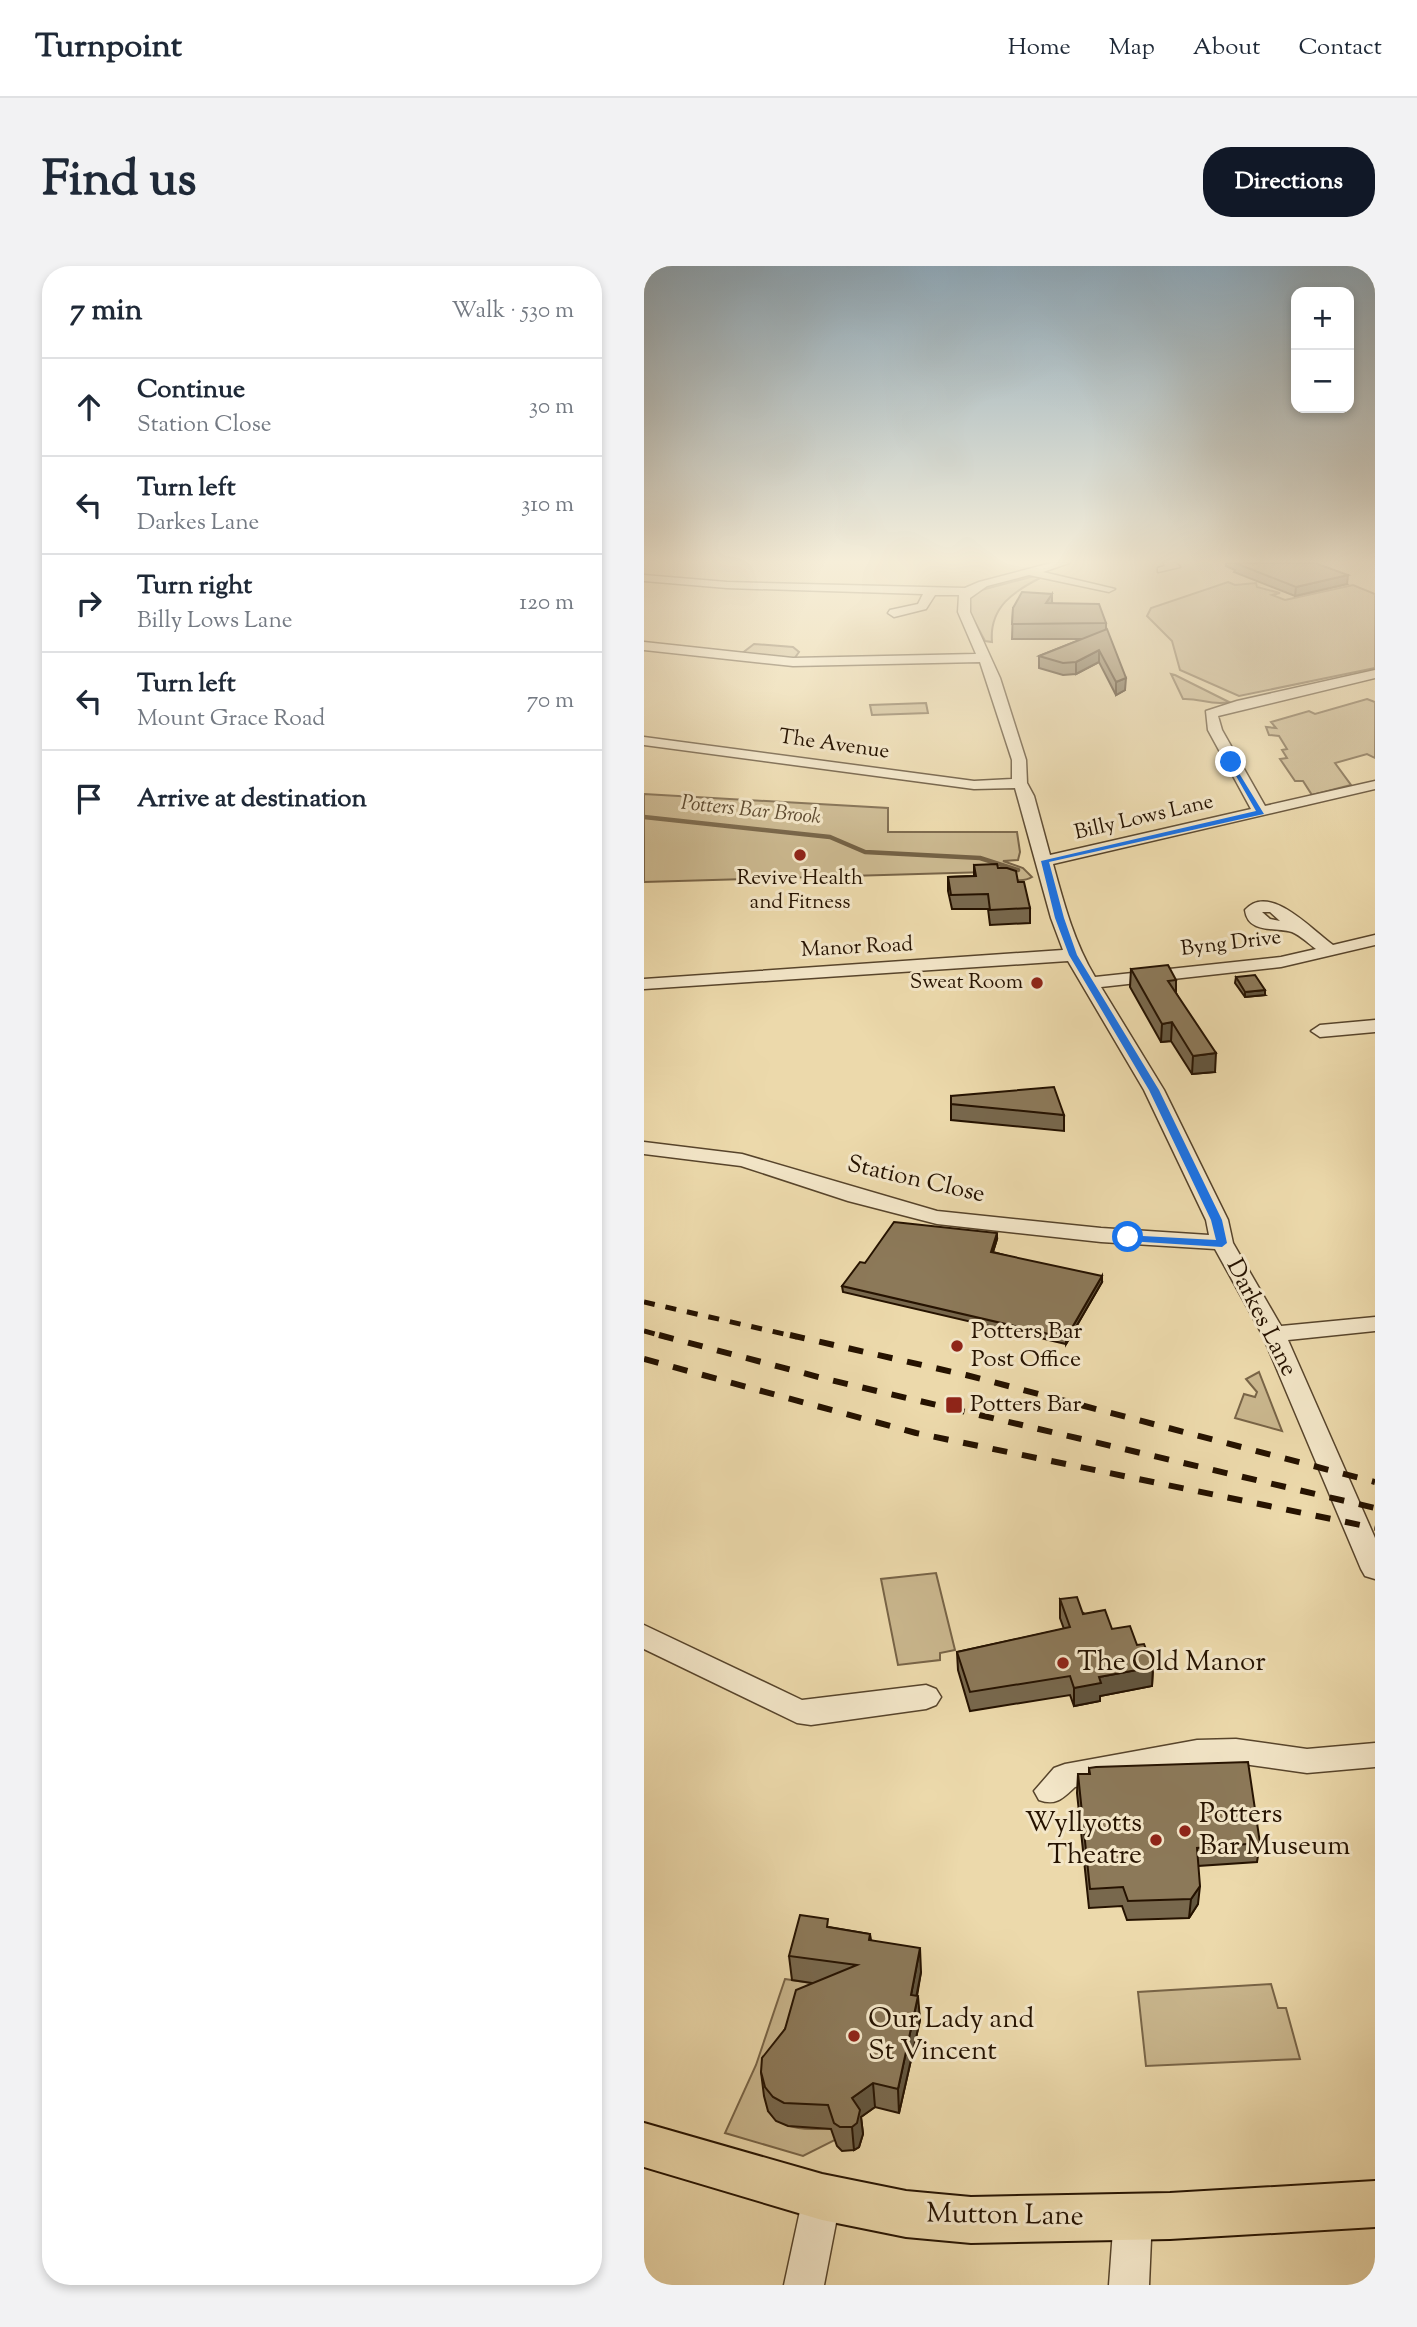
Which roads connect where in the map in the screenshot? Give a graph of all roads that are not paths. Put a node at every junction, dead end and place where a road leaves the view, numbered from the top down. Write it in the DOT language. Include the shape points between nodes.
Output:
graph roads {
  1 [pos="748,657"];
  2 [pos="985,658"];
  3 [pos="1375,674"];
  4 [pos="644,741"];
  5 [pos="1020,783"];
  6 [pos="1375,785"];
  7 [pos="1261,813"];
  8 [pos="1045,861"];
  9 [pos="1298,928"];
  10 [pos="1375,940"];
  11 [pos="1332,952"];
  12 [pos="1073,955"];
  13 [pos="1090,983"];
  14 [pos="644,984"];
  15 [pos="1375,1026"];
  16 [pos="1320,1031"];
  17 [pos="644,1147"];
  18 [pos="1222,1243"];
  19 [pos="1375,1324"];
  20 [pos="1274,1334"];
  21 [pos="1375,1569"];
  22 [pos="644,1636"];
  23 [pos="926,1697"];
  24 [pos="1375,1755"];
  25 [pos="1051,1791"];
  26 [pos="644,2145"];
  27 [pos="822,2197"];
  28 [pos="1375,2204"];
  29 [pos="1133,2217"];
  30 [pos="804,2285"];
  31 [pos="1129,2285"];
  1 -- 2 [label="street" via="793,662"];
  2 -- 5 [label="street, Darkes Lane" via="1019,760"];
  3 -- 7 [label="street" via="1211,714 1214,730"];
  4 -- 5 [label="street, The Avenue" via="974,785"];
  5 -- 8 [label="street, Darkes Lane"];
  6 -- 7 [label="street, Billy Lows Lane"];
  7 -- 8 [label="street, Billy Lows Lane"];
  8 -- 12 [label="street, Darkes Lane"];
  9 -- 11 [label="street"];
  10 -- 11 [label="street, Byng Drive"];
  11 -- 13 [label="street, Byng Drive"];
  12 -- 13 [label="street, Darkes Lane"];
  12 -- 14 [label="street, Manor Road"];
  13 -- 18 [label="street, Darkes Lane" via="1154,1090 1217,1220"];
  15 -- 16 [label="street"];
  17 -- 18 [label="street, Station Close" via="742,1160 937,1217"];
  18 -- 20 [label="street, Darkes Lane"];
  19 -- 20 [label="street"];
  20 -- 21 [label="street, Darkes Lane"];
  22 -- 23 [label="street" via="797,1711"];
  24 -- 25 [label="street" via="1307,1761 1236,1751 1197,1752 1065,1777"];
  26 -- 27 [label="main road, Mutton Lane"];
  27 -- 29 [label="main road, Mutton Lane" via="906,2214 971,2220"];
  27 -- 30 [label="street"];
  28 -- 29 [label="main road, Mutton Lane"];
  29 -- 31 [label="street"];
}
